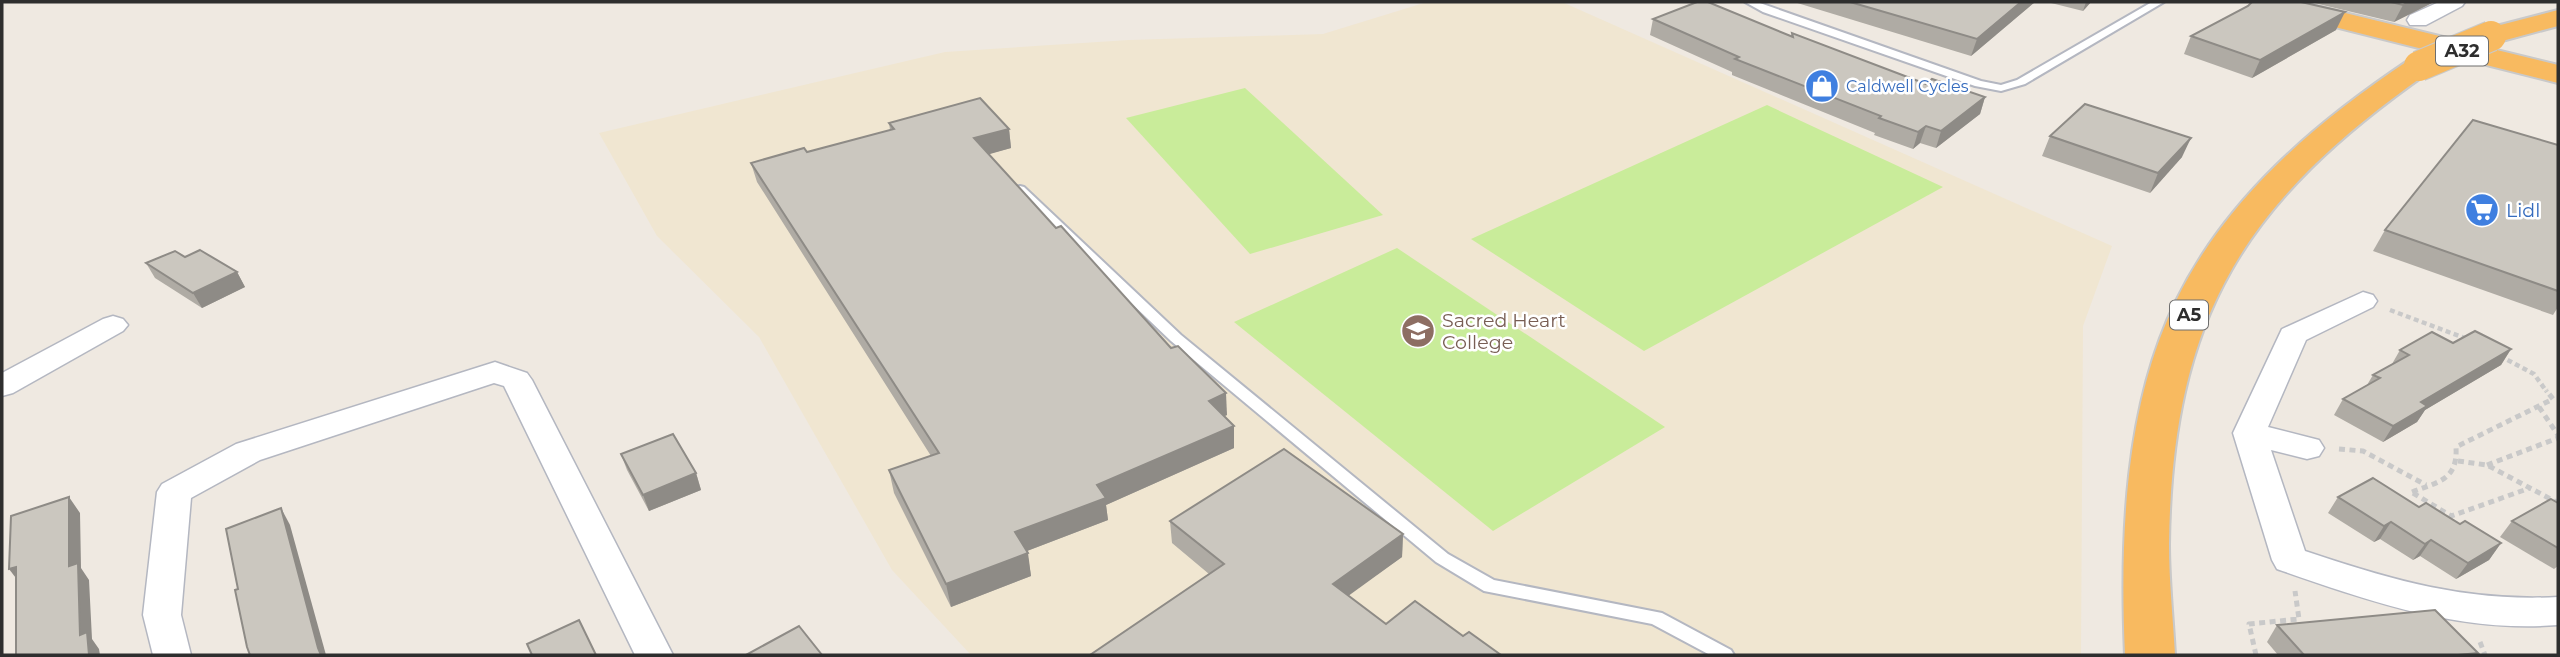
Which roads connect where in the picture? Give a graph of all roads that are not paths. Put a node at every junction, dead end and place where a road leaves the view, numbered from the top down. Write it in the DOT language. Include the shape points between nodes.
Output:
graph roads {
  1 [pos="1750,2"];
  2 [pos="2159,2"];
  3 [pos="2268,2"];
  4 [pos="2455,2"];
  5 [pos="2558,18"];
  6 [pos="2418,20"];
  7 [pos="2558,74"];
  8 [pos="1005,176"];
  9 [pos="2363,301"];
  10 [pos="113,325"];
  11 [pos="2,386"];
  12 [pos="2249,433"];
  13 [pos="2307,448"];
  14 [pos="2558,611"];
  15 [pos="172,655"];
  16 [pos="654,655"];
  17 [pos="1725,655"];
  18 [pos="2150,655"];
  1 -- 2 [label="lane" via="2001,88 2021,82"];
  3 -- 7 [label="highway, A32"];
  4 -- 6 [label="street"];
  5 -- 18 [label="highway, A5, bridge" via="2491,36 2419,66 2368,100 2269,189 2229,241 2194,301 2177,350 2157,440 2147,531"];
  8 -- 17 [label="lane" via="1176,338 1442,558 1490,586 1656,618"];
  9 -- 12 [label="street" via="2293,335"];
  10 -- 11 [label="street"];
  12 -- 13 [label="street"];
  12 -- 14 [label="street" via="2290,560 2392,594 2468,611"];
  15 -- 16 [label="street" via="162,615 174,492 248,452 495,372 516,380"];
}
